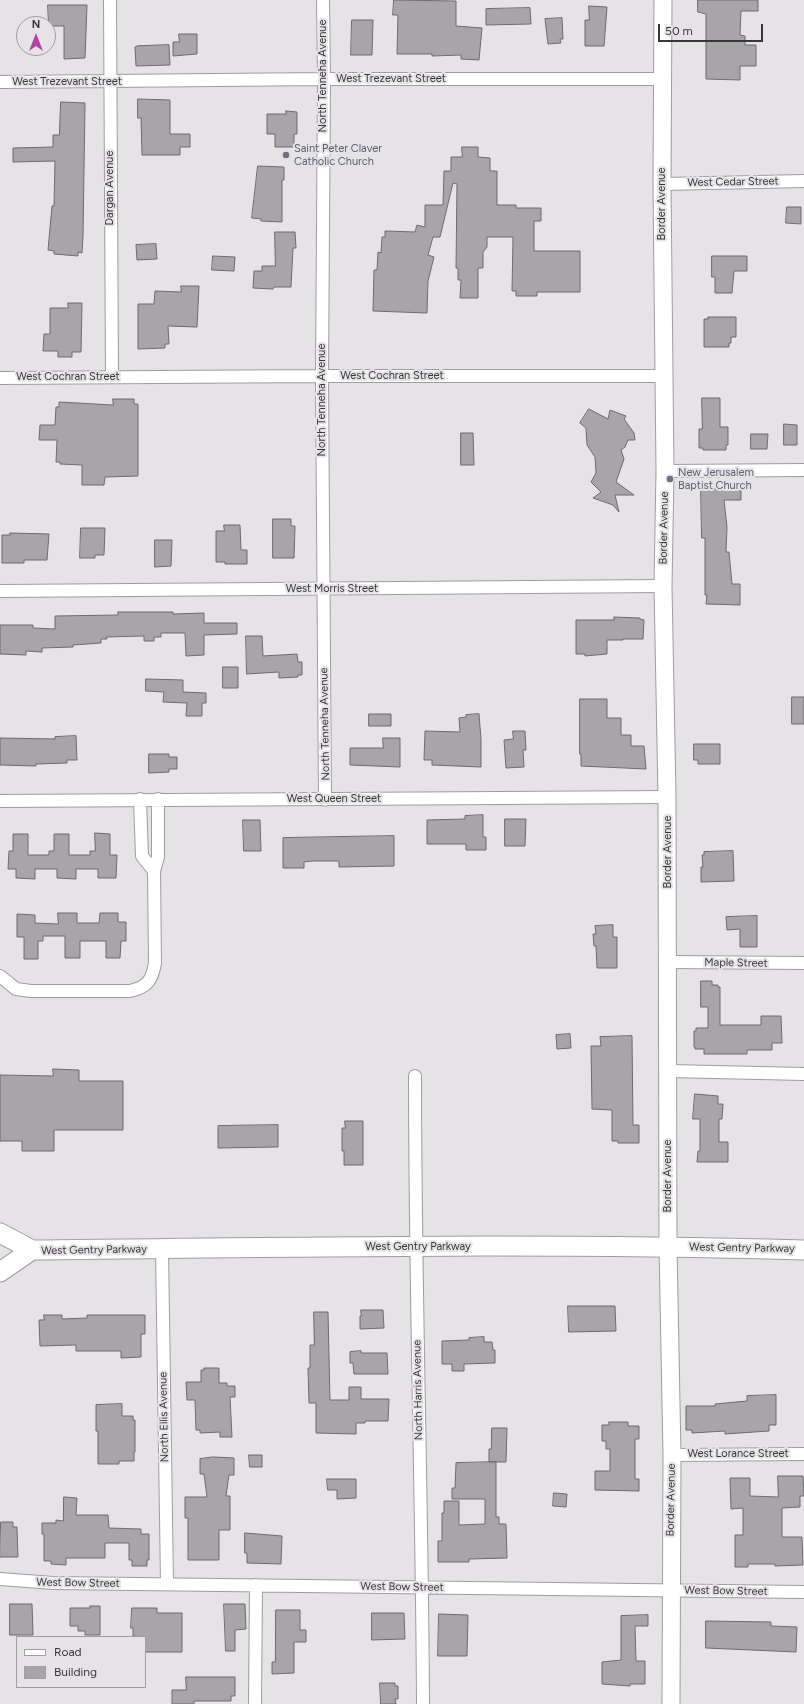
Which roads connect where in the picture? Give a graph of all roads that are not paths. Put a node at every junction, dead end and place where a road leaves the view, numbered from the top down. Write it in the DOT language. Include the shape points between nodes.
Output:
graph roads {
  1 [pos="110,0"];
  2 [pos="323,0"];
  3 [pos="663,0"];
  4 [pos="324,79"];
  5 [pos="662,79"];
  6 [pos="0,82"];
  7 [pos="110,82"];
  8 [pos="804,181"];
  9 [pos="662,184"];
  10 [pos="322,376"];
  11 [pos="664,376"];
  12 [pos="112,377"];
  13 [pos="0,378"];
  14 [pos="804,470"];
  15 [pos="665,471"];
  16 [pos="663,586"];
  17 [pos="323,589"];
  18 [pos="0,591"];
  19 [pos="668,797"];
  20 [pos="140,799"];
  21 [pos="158,799"];
  22 [pos="325,800"];
  23 [pos="0,801"];
  24 [pos="154,872"];
  25 [pos="668,962"];
  26 [pos="804,963"];
  27 [pos="0,976"];
  28 [pos="668,1071"];
  29 [pos="804,1074"];
  30 [pos="415,1076"];
  31 [pos="0,1233"];
  32 [pos="415,1246"];
  33 [pos="668,1246"];
  34 [pos="162,1249"];
  35 [pos="32,1250"];
  36 [pos="804,1250"];
  37 [pos="0,1272"];
  38 [pos="804,1454"];
  39 [pos="672,1455"];
  40 [pos="0,1579"];
  41 [pos="167,1584"];
  42 [pos="256,1586"];
  43 [pos="422,1587"];
  44 [pos="670,1590"];
  45 [pos="804,1592"];
  46 [pos="255,1704"];
  47 [pos="423,1704"];
  48 [pos="671,1704"];
  1 -- 7 [label="street, Dargan Avenue"];
  2 -- 4 [label="street, North Tenneha Avenue"];
  3 -- 5 [label="street, Border Avenue"];
  4 -- 5 [label="street, West Trezevant Street"];
  4 -- 7 [label="street, West Trezevant Street"];
  4 -- 10 [label="street, North Tenneha Avenue"];
  5 -- 9 [label="street, Border Avenue"];
  6 -- 7 [label="street, West Trezevant Street"];
  7 -- 12 [label="street, Dargan Avenue"];
  8 -- 9 [label="street, West Cedar Street"];
  9 -- 11 [label="street, Border Avenue"];
  10 -- 11 [label="street, West Cochran Street"];
  10 -- 12 [label="street, West Cochran Street"];
  10 -- 17 [label="street, North Tenneha Avenue"];
  11 -- 15 [label="street, Border Avenue"];
  12 -- 13 [label="street, West Cochran Street"];
  14 -- 15 [label="street"];
  15 -- 16 [label="street, Border Avenue"];
  16 -- 17 [label="street, West Morris Street"];
  16 -- 19 [label="street, Border Avenue"];
  17 -- 18 [label="street, West Morris Street"];
  17 -- 22 [label="street, North Tenneha Avenue"];
  19 -- 22 [label="street, West Queen Street"];
  19 -- 25 [label="street, Border Avenue"];
  20 -- 21 [label="street, West Queen Street"];
  20 -- 23 [label="street, West Queen Street"];
  20 -- 24 [label="street" via="142,856"];
  21 -- 22 [label="street, West Queen Street"];
  21 -- 24 [label="street" via="158,857"];
  24 -- 27 [label="street" via="155,963 148,983 140,989 31,991 16,989"];
  25 -- 26 [label="street, Maple Street"];
  25 -- 28 [label="street, Border Avenue"];
  28 -- 29 [label="street"];
  28 -- 33 [label="street, Border Avenue"];
  30 -- 32 [label="street, North Harris Avenue"];
  31 -- 35 [label="main road, West Gentry Parkway"];
  32 -- 33 [label="main road, West Gentry Parkway"];
  32 -- 34 [label="main road, West Gentry Parkway"];
  32 -- 43 [label="street, North Harris Avenue"];
  33 -- 36 [label="main road, West Gentry Parkway"];
  33 -- 39 [label="street, Border Avenue"];
  34 -- 35 [label="main road, West Gentry Parkway"];
  34 -- 41 [label="street, North Ellis Avenue"];
  35 -- 37 [label="main road, West Gentry Parkway"];
  38 -- 39 [label="street, West Lorance Street"];
  39 -- 44 [label="street, Border Avenue"];
  40 -- 41 [label="street, West Bow Street" via="53,1583"];
  41 -- 42 [label="street, West Bow Street"];
  42 -- 43 [label="street, West Bow Street"];
  42 -- 46 [label="street"];
  43 -- 44 [label="street, West Bow Street"];
  43 -- 47 [label="street, North Harris Avenue"];
  44 -- 45 [label="street, West Bow Street"];
  44 -- 48 [label="street, Border Avenue"];
}
